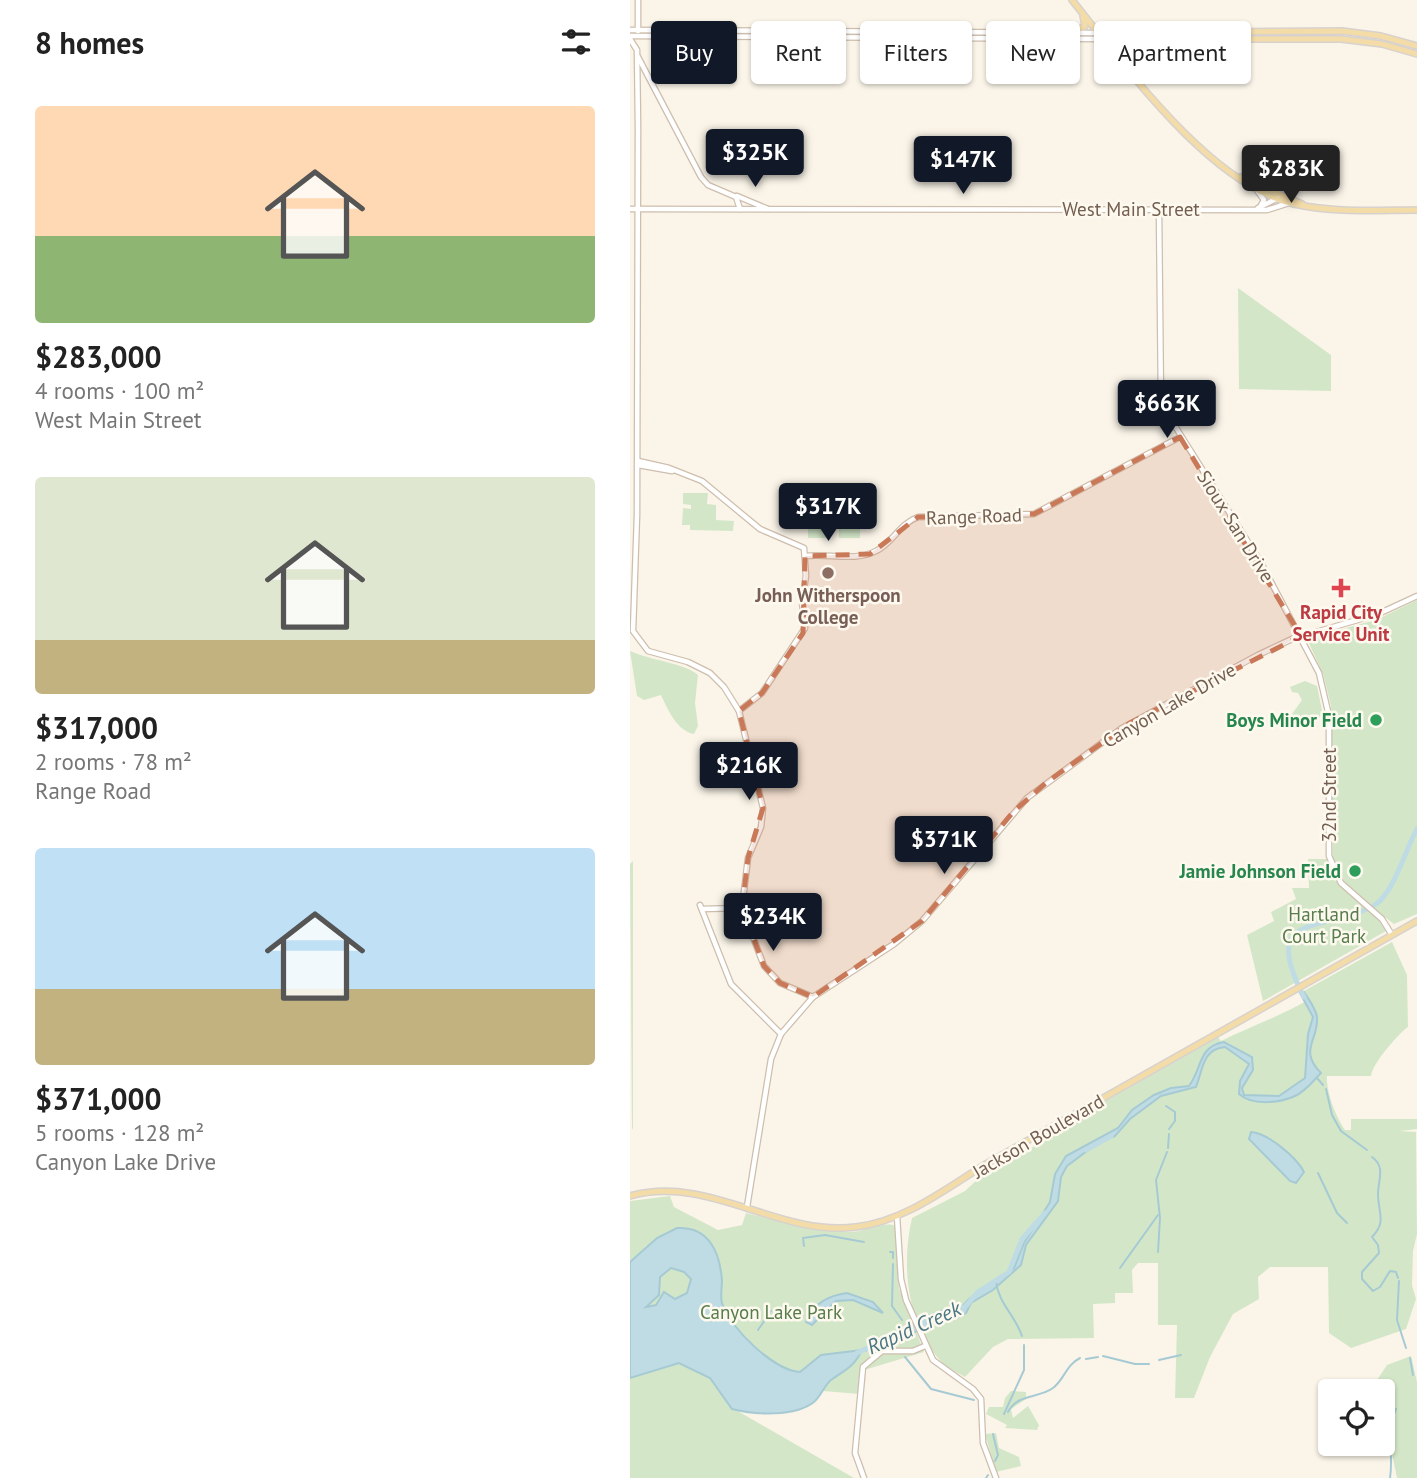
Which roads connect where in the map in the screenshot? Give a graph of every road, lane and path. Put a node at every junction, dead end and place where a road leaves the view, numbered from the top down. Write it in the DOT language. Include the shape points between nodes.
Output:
graph roads {
  1 [pos="638,0"];
  2 [pos="1072,0"];
  3 [pos="1082,13"];
  4 [pos="1094,27"];
  5 [pos="1080,28"];
  6 [pos="638,31"];
  7 [pos="651,31"];
  8 [pos="737,32"];
  9 [pos="860,32"];
  10 [pos="651,33"];
  11 [pos="1251,34"];
  12 [pos="630,35"];
  13 [pos="1251,35"];
  14 [pos="1333,35"];
  15 [pos="637,38"];
  16 [pos="860,39"];
  17 [pos="972,39"];
  18 [pos="1094,39"];
  19 [pos="637,50"];
  20 [pos="1417,50"];
  21 [pos="644,69"];
  22 [pos="638,77"];
  23 [pos="1143,84"];
  24 [pos="1238,176"];
  25 [pos="1254,189"];
  26 [pos="733,195"];
  27 [pos="1276,195"];
  28 [pos="1298,203"];
  29 [pos="1256,208"];
  30 [pos="630,209"];
  31 [pos="740,209"];
  32 [pos="768,209"];
  33 [pos="1159,209"];
  34 [pos="637,210"];
  35 [pos="1270,210"];
  36 [pos="1417,210"];
  37 [pos="637,438"];
  38 [pos="1180,438"];
  39 [pos="648,461"];
  40 [pos="638,463"];
  41 [pos="673,470"];
  42 [pos="805,556"];
  43 [pos="1417,596"];
  44 [pos="1301,636"];
  45 [pos="739,711"];
  46 [pos="744,891"];
  47 [pos="732,907"];
  48 [pos="742,908"];
  49 [pos="1417,921"];
  50 [pos="1392,934"];
  51 [pos="813,997"];
  52 [pos="781,1034"];
  53 [pos="630,1196"];
  54 [pos="747,1207"];
  55 [pos="897,1216"];
  56 [pos="925,1346"];
  57 [pos="864,1478"];
  58 [pos="996,1478"];
  1 -- 6 [label="street"];
  2 -- 3 [label="main road"];
  3 -- 4 [label="main road"];
  3 -- 5 [label="main road" via="1085,26"];
  6 -- 7 [label="street"];
  6 -- 12 [label="street"];
  6 -- 15 [label="street"];
  8 -- 9 [label="street"];
  10 -- 15 [label="street"];
  11 -- 14 [label="main road"];
  12 -- 15 [label="street"];
  12 -- 19 [label="street"];
  13 -- 14 [label="main road"];
  14 -- 20 [label="main road"];
  14 -- 20 [label="main road" via="1364,33"];
  15 -- 16 [label="street"];
  15 -- 19 [label="street"];
  17 -- 18 [label="street"];
  19 -- 21 [label="street"];
  19 -- 22 [label="street"];
  21 -- 22 [label="street"];
  21 -- 26 [label="street" via="703,180"];
  22 -- 34 [label="street"];
  23 -- 24 [label="main road" via="1198,147"];
  24 -- 25 [label="main road"];
  24 -- 27 [label="main road"];
  25 -- 27 [label="main road"];
  25 -- 29 [label="street" via="1264,198"];
  26 -- 31 [label="street"];
  26 -- 32 [label="street"];
  27 -- 28 [label="main road"];
  27 -- 29 [label="street, West Main Street"];
  27 -- 35 [label="street" via="1278,203"];
  28 -- 35 [label="street, West Main Street"];
  28 -- 36 [label="main road, West Main Street" via="1345,210"];
  29 -- 33 [label="street, West Main Street"];
  29 -- 35 [label="street, West Main Street"];
  30 -- 34 [label="street, West Main Street"];
  31 -- 32 [label="street, West Main Street"];
  31 -- 34 [label="street, West Main Street"];
  32 -- 33 [label="street, West Main Street"];
  33 -- 38 [label="street, Sioux San Drive" via="1160,394"];
  34 -- 37 [label="street"];
  37 -- 39 [label="street" via="640,455"];
  37 -- 40 [label="street"];
  38 -- 42 [label="street, Range Road" via="1034,514 918,517 870,554"];
  38 -- 44 [label="street, Sioux San Drive" via="1260,561"];
  39 -- 40 [label="street"];
  39 -- 41 [label="street"];
  40 -- 41 [label="street"];
  40 -- 45 [label="street" via="632,625 636,638 648,651 709,673"];
  41 -- 42 [label="street" via="709,485 760,528 802,546"];
  42 -- 45 [label="street" via="803,632 762,693"];
  43 -- 44 [label="street, Canyon Lake Drive" via="1378,614"];
  44 -- 50 [label="street, 32nd Street" via="1328,701 1329,856 1340,883 1376,913"];
  44 -- 51 [label="street, Canyon Lake Drive" via="1130,723 1047,782 1014,811 922,921"];
  45 -- 46 [label="street" via="763,808"];
  46 -- 47 [label="street"];
  46 -- 48 [label="street"];
  47 -- 48 [label="street"];
  47 -- 52 [label="street" via="701,907 731,984"];
  48 -- 51 [label="street" via="764,966 780,983"];
  49 -- 50 [label="main road, Jackson Boulevard"];
  50 -- 55 [label="main road, Jackson Boulevard"];
  51 -- 52 [label="street, Canyon Lake Drive"];
  52 -- 54 [label="street, Canyon Lake Drive" via="771,1059"];
  53 -- 54 [label="main road, Jackson Boulevard" via="682,1191"];
  54 -- 55 [label="main road, Jackson Boulevard" via="827,1227 855,1227"];
  55 -- 56 [label="street" via="901,1283"];
  56 -- 57 [label="street" via="913,1351 885,1349 864,1365 855,1450"];
  56 -- 58 [label="street" via="939,1367 979,1396 984,1443"];
}
